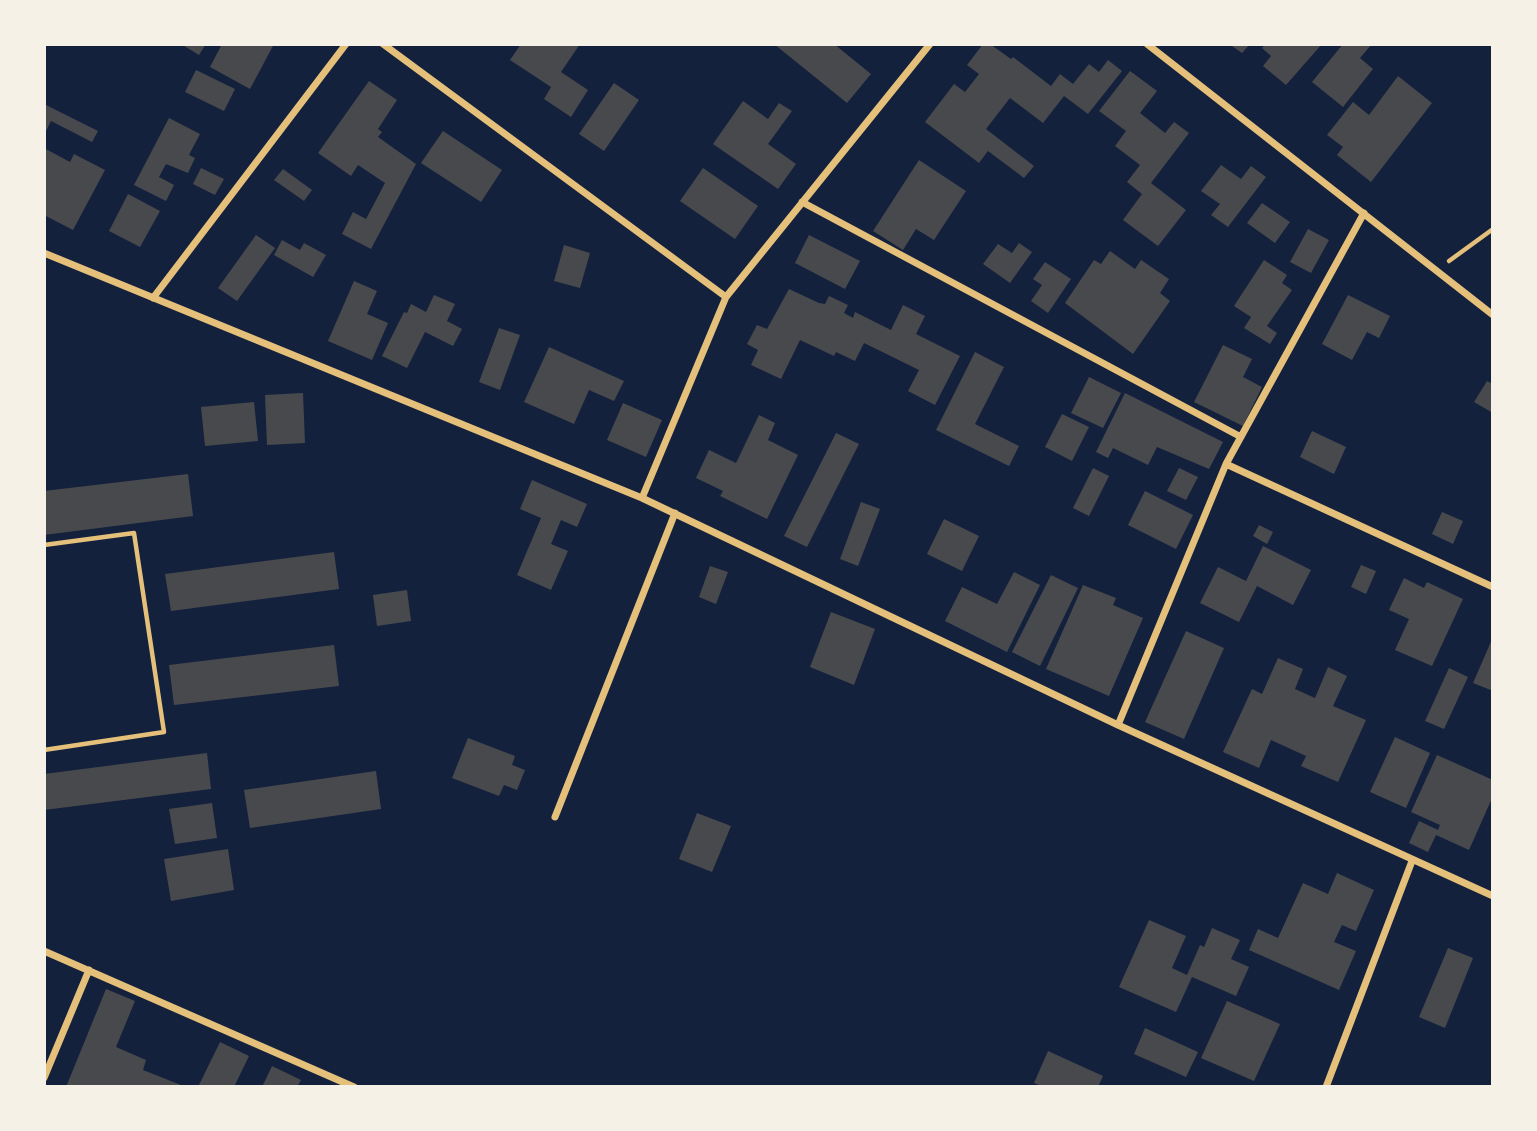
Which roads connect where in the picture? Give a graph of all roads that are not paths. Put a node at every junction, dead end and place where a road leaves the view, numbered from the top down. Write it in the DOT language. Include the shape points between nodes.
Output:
graph roads {
  1 [pos="346,44"];
  2 [pos="383,44"];
  3 [pos="930,44"];
  4 [pos="1147,44"];
  5 [pos="802,202"];
  6 [pos="1364,213"];
  7 [pos="44,253"];
  8 [pos="726,297"];
  9 [pos="153,298"];
  10 [pos="1493,315"];
  11 [pos="1241,437"];
  12 [pos="1226,464"];
  13 [pos="642,498"];
  14 [pos="675,513"];
  15 [pos="1493,587"];
  16 [pos="1118,725"];
  17 [pos="555,817"];
  18 [pos="1412,861"];
  19 [pos="1493,896"];
  20 [pos="44,951"];
  21 [pos="89,970"];
  22 [pos="44,1079"];
  23 [pos="354,1087"];
  24 [pos="1326,1087"];
  1 -- 9 [label="street"];
  2 -- 8 [label="street"];
  3 -- 5 [label="street"];
  4 -- 6 [label="street"];
  5 -- 8 [label="street"];
  5 -- 11 [label="street"];
  6 -- 10 [label="street"];
  6 -- 11 [label="street"];
  7 -- 9 [label="street"];
  8 -- 13 [label="street"];
  9 -- 13 [label="street"];
  11 -- 12 [label="street"];
  12 -- 15 [label="street"];
  12 -- 16 [label="street"];
  13 -- 14 [label="street"];
  14 -- 16 [label="street"];
  14 -- 17 [label="street"];
  16 -- 18 [label="street"];
  18 -- 19 [label="street"];
  18 -- 24 [label="street"];
  20 -- 21 [label="street"];
  21 -- 22 [label="street"];
  21 -- 23 [label="street"];
}
